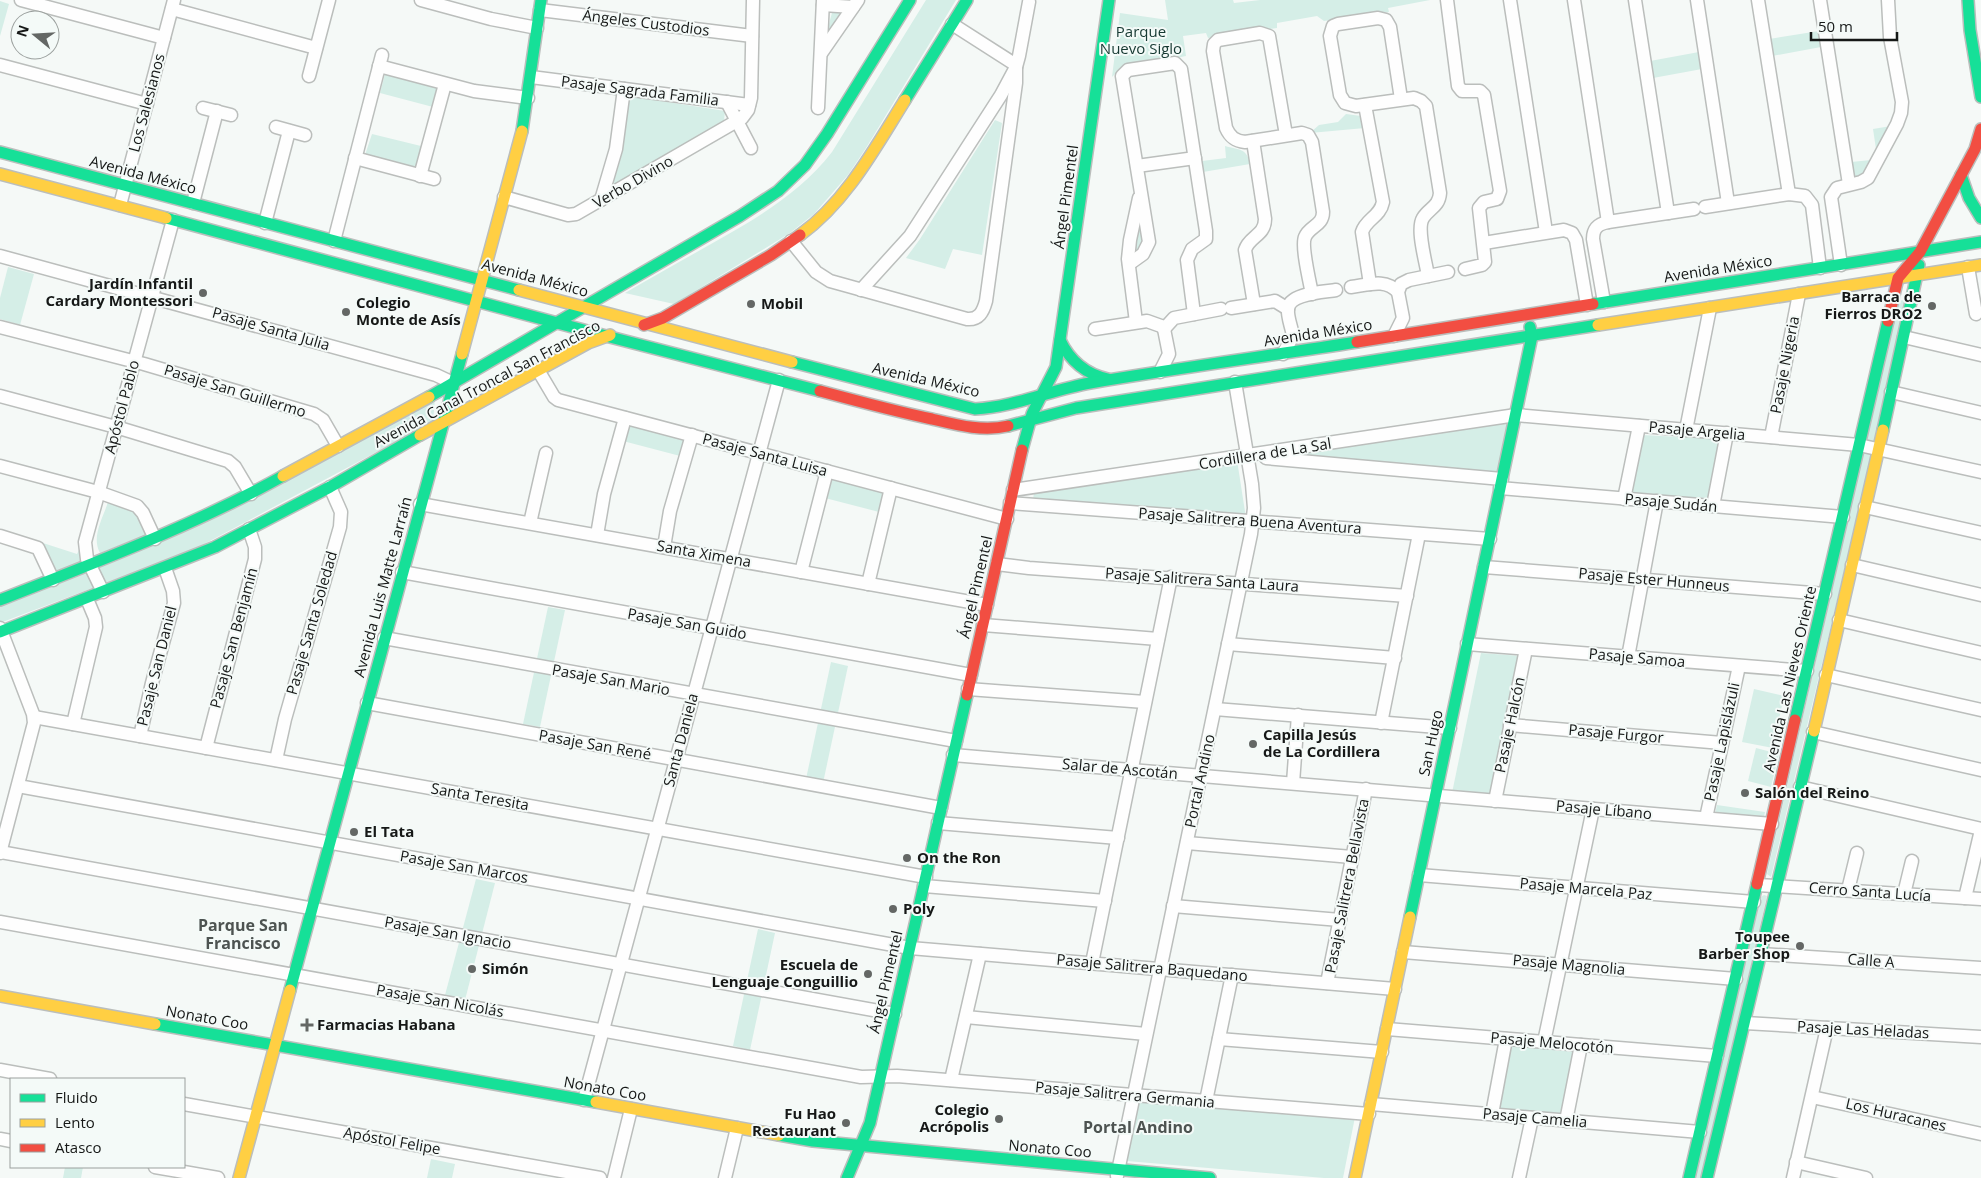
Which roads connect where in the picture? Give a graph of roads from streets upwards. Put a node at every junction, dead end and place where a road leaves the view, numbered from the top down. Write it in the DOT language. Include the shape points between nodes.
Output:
graph roads {
  1 [pos="21,0"];
  2 [pos="329,0"];
  3 [pos="420,0"];
  4 [pos="753,0"];
  5 [pos="910,0"];
  6 [pos="967,0"];
  7 [pos="1109,0"];
  8 [pos="1447,0"];
  9 [pos="1510,0"];
  10 [pos="1574,0"];
  11 [pos="1635,0"];
  12 [pos="1697,0"];
  13 [pos="1758,0"];
  14 [pos="1820,0"];
  15 [pos="1888,0"];
  16 [pos="1968,0"];
  17 [pos="823,2"];
  18 [pos="1029,2"];
  19 [pos="855,4"];
  20 [pos="173,5"];
  21 [pos="540,5"];
  22 [pos="952,24"];
  23 [pos="537,28"];
  24 [pos="752,36"];
  25 [pos="164,38"];
  26 [pos="316,48"];
  27 [pos="822,52"];
  28 [pos="0,65"];
  29 [pos="1016,66"];
  30 [pos="308,76"];
  31 [pos="531,77"];
  32 [pos="445,84"];
  33 [pos="624,89"];
  34 [pos="1981,97"];
  35 [pos="528,98"];
  36 [pos="1401,99"];
  37 [pos="727,102"];
  38 [pos="147,104"];
  39 [pos="1365,104"];
  40 [pos="750,105"];
  41 [pos="203,108"];
  42 [pos="818,108"];
  43 [pos="217,111"];
  44 [pos="231,115"];
  45 [pos="737,121"];
  46 [pos="276,127"];
  47 [pos="1981,129"];
  48 [pos="290,131"];
  49 [pos="305,135"];
  50 [pos="1286,135"];
  51 [pos="1253,141"];
  52 [pos="751,148"];
  53 [pos="0,152"];
  54 [pos="355,158"];
  55 [pos="1195,158"];
  56 [pos="1137,166"];
  57 [pos="0,174"];
  58 [pos="1961,175"];
  59 [pos="420,176"];
  60 [pos="434,179"];
  61 [pos="1849,184"];
  62 [pos="125,185"];
  63 [pos="1141,190"];
  64 [pos="1789,194"];
  65 [pos="504,197"];
  66 [pos="601,200"];
  67 [pos="193,203"];
  68 [pos="1728,204"];
  69 [pos="120,206"];
  70 [pos="1668,213"];
  71 [pos="1981,218"];
  72 [pos="173,220"];
  73 [pos="265,222"];
  74 [pos="1608,222"];
  75 [pos="1546,232"];
  76 [pos="334,241"];
  77 [pos="791,241"];
  78 [pos="1981,242"];
  79 [pos="1484,243"];
  80 [pos="1920,252"];
  81 [pos="0,256"];
  82 [pos="1129,264"];
  83 [pos="1841,265"];
  84 [pos="1981,265"];
  85 [pos="1968,267"];
  86 [pos="1820,268"];
  87 [pos="1465,269"];
  88 [pos="1448,272"];
  89 [pos="1918,275"];
  90 [pos="1428,276"];
  91 [pos="1898,278"];
  92 [pos="481,280"];
  93 [pos="1370,284"];
  94 [pos="1351,288"];
  95 [pos="861,290"];
  96 [pos="1336,290"];
  97 [pos="1398,292"];
  98 [pos="1312,294"];
  99 [pos="1800,294"];
  100 [pos="152,296"];
  101 [pos="475,300"];
  102 [pos="1604,302"];
  103 [pos="1254,304"];
  104 [pos="1587,305"];
  105 [pos="584,307"];
  106 [pos="1710,308"];
  107 [pos="1288,309"];
  108 [pos="1194,314"];
  109 [pos="1527,314"];
  110 [pos="1976,314"];
  111 [pos="1402,318"];
  112 [pos="557,322"];
  113 [pos="1136,322"];
  114 [pos="647,324"];
  115 [pos="0,327"];
  116 [pos="1094,329"];
  117 [pos="1164,329"];
  118 [pos="1426,331"];
  119 [pos="606,336"];
  120 [pos="1293,336"];
  121 [pos="1394,336"];
  122 [pos="1532,336"];
  123 [pos="1904,337"];
  124 [pos="1060,340"];
  125 [pos="463,346"];
  126 [pos="1314,349"];
  127 [pos="1168,354"];
  128 [pos="1283,354"];
  129 [pos="1981,355"];
  130 [pos="134,361"];
  131 [pos="486,364"];
  132 [pos="1191,368"];
  133 [pos="538,370"];
  134 [pos="1160,372"];
  135 [pos="779,380"];
  136 [pos="1111,380"];
  137 [pos="1235,382"];
  138 [pos="453,383"];
  139 [pos="1891,392"];
  140 [pos="1043,394"];
  141 [pos="0,396"];
  142 [pos="1981,413"];
  143 [pos="1516,415"];
  144 [pos="625,418"];
  145 [pos="1029,421"];
  146 [pos="442,422"];
  147 [pos="1639,426"];
  148 [pos="116,427"];
  149 [pos="1686,430"];
  150 [pos="1726,433"];
  151 [pos="692,435"];
  152 [pos="1771,437"];
  153 [pos="1859,445"];
  154 [pos="338,446"];
  155 [pos="1878,448"];
  156 [pos="546,453"];
  157 [pos="759,453"];
  158 [pos="1246,457"];
  159 [pos="0,466"];
  160 [pos="827,471"];
  161 [pos="1981,472"];
  162 [pos="1501,483"];
  163 [pos="330,487"];
  164 [pos="891,488"];
  165 [pos="98,492"];
  166 [pos="251,494"];
  167 [pos="1012,497"];
  168 [pos="1624,499"];
  169 [pos="1657,501"];
  170 [pos="420,504"];
  171 [pos="1712,506"];
  172 [pos="1865,506"];
  173 [pos="1843,517"];
  174 [pos="1007,519"];
  175 [pos="1253,520"];
  176 [pos="530,523"];
  177 [pos="249,529"];
  178 [pos="1981,533"];
  179 [pos="1419,534"];
  180 [pos="597,535"];
  181 [pos="0,536"];
  182 [pos="155,539"];
  183 [pos="1490,539"];
  184 [pos="664,547"];
  185 [pos="730,559"];
  186 [pos="996,564"];
  187 [pos="90,565"];
  188 [pos="1852,565"];
  189 [pos="1484,567"];
  190 [pos="165,568"];
  191 [pos="402,572"];
  192 [pos="801,572"];
  193 [pos="1170,577"];
  194 [pos="1642,579"];
  195 [pos="53,580"];
  196 [pos="1241,583"];
  197 [pos="868,584"];
  198 [pos="103,592"];
  199 [pos="1825,594"];
  200 [pos="1981,595"];
  201 [pos="1407,596"];
  202 [pos="87,598"];
  203 [pos="0,600"];
  204 [pos="987,605"];
  205 [pos="1839,620"];
  206 [pos="983,625"];
  207 [pos="711,628"];
  208 [pos="0,630"];
  209 [pos="384,638"];
  210 [pos="1158,639"];
  211 [pos="1228,644"];
  212 [pos="1468,644"];
  213 [pos="1526,649"];
  214 [pos="1981,653"];
  215 [pos="1628,657"];
  216 [pos="1394,658"];
  217 [pos="1739,666"];
  218 [pos="1807,671"];
  219 [pos="971,675"];
  220 [pos="1826,675"];
  221 [pos="968,689"];
  222 [pos="694,695"];
  223 [pos="1145,702"];
  224 [pos="367,703"];
  225 [pos="1215,709"];
  226 [pos="1981,710"];
  227 [pos="1298,716"];
  228 [pos="34,717"];
  229 [pos="1382,722"];
  230 [pos="73,724"];
  231 [pos="1510,725"];
  232 [pos="1450,728"];
  233 [pos="1813,732"];
  234 [pos="140,736"];
  235 [pos="956,741"];
  236 [pos="1722,743"];
  237 [pos="206,748"];
  238 [pos="953,755"];
  239 [pos="276,760"];
  240 [pos="676,760"];
  241 [pos="1132,770"];
  242 [pos="1981,770"];
  243 [pos="348,774"];
  244 [pos="1201,775"];
  245 [pos="1293,783"];
  246 [pos="18,786"];
  247 [pos="1800,787"];
  248 [pos="1366,789"];
  249 [pos="1436,795"];
  250 [pos="1494,801"];
  251 [pos="941,808"];
  252 [pos="1594,809"];
  253 [pos="1706,818"];
  254 [pos="938,822"];
  255 [pos="1772,824"];
  256 [pos="657,829"];
  257 [pos="1981,830"];
  258 [pos="1118,838"];
  259 [pos="329,843"];
  260 [pos="1187,843"];
  261 [pos="0,853"];
  262 [pos="1857,853"];
  263 [pos="1352,857"];
  264 [pos="1912,861"];
  265 [pos="1419,875"];
  266 [pos="925,882"];
  267 [pos="1758,885"];
  268 [pos="1778,886"];
  269 [pos="1577,888"];
  270 [pos="1848,890"];
  271 [pos="1904,894"];
  272 [pos="1966,898"];
  273 [pos="638,899"];
  274 [pos="1981,899"];
  275 [pos="1105,901"];
  276 [pos="1754,902"];
  277 [pos="1174,906"];
  278 [pos="312,908"];
  279 [pos="1340,920"];
  280 [pos="0,922"];
  281 [pos="910,948"];
  282 [pos="1403,952"];
  283 [pos="980,954"];
  284 [pos="1761,954"];
  285 [pos="1092,963"];
  286 [pos="620,964"];
  287 [pos="1560,965"];
  288 [pos="1981,968"];
  289 [pos="1160,969"];
  290 [pos="294,974"];
  291 [pos="1232,975"];
  292 [pos="1736,979"];
  293 [pos="1327,983"];
  294 [pos="1395,989"];
  295 [pos="0,996"];
  296 [pos="895,1014"];
  297 [pos="966,1017"];
  298 [pos="1745,1023"];
  299 [pos="1827,1028"];
  300 [pos="1386,1029"];
  301 [pos="602,1030"];
  302 [pos="1146,1034"];
  303 [pos="1981,1037"];
  304 [pos="1219,1039"];
  305 [pos="1506,1039"];
  306 [pos="1544,1042"];
  307 [pos="275,1045"];
  308 [pos="1581,1045"];
  309 [pos="1382,1052"];
  310 [pos="1718,1056"];
  311 [pos="0,1070"];
  312 [pos="880,1076"];
  313 [pos="44,1078"];
  314 [pos="951,1080"];
  315 [pos="1133,1095"];
  316 [pos="1812,1097"];
  317 [pos="584,1100"];
  318 [pos="1206,1101"];
  319 [pos="185,1104"];
  320 [pos="631,1109"];
  321 [pos="1370,1109"];
  322 [pos="1492,1114"];
  323 [pos="256,1116"];
  324 [pos="1532,1118"];
  325 [pos="1566,1121"];
  326 [pos="737,1128"];
  327 [pos="1700,1132"];
  328 [pos="1981,1134"];
  329 [pos="861,1147"];
  330 [pos="1796,1162"];
  331 [pos="161,1168"];
  332 [pos="1117,1174"];
  333 [pos="218,1178"];
  334 [pos="239,1178"];
  335 [pos="600,1178"];
  336 [pos="614,1178"];
  337 [pos="725,1178"];
  338 [pos="847,1178"];
  339 [pos="1210,1178"];
  340 [pos="1355,1178"];
  341 [pos="1519,1178"];
  342 [pos="1689,1178"];
  343 [pos="1707,1178"];
  344 [pos="1793,1178"];
  345 [pos="1866,1178"];
  1 -- 25 [label="street"];
  2 -- 26 [label="street"];
  3 -- 23 [label="street"];
  4 -- 24 [label="street"];
  5 -- 105 [label="street, Avenida Canal Troncal San Francisco" via="827,134 791,180 740,216"];
  6 -- 22 [label="street, Avenida Canal Troncal San Francisco"];
  7 -- 124 [label="street, Ángel Pimentel"];
  8 -- 79 [label="street" via="1458,86 1462,91 1484,94 1500,191 1497,199 1484,202 1479,208"];
  9 -- 75 [label="street"];
  10 -- 74 [label="street"];
  11 -- 70 [label="street"];
  12 -- 68 [label="street"];
  13 -- 64 [label="street"];
  14 -- 61 [label="street"];
  15 -- 61 [label="street" via="1901,113 1870,175 1861,182"];
  16 -- 34 [label="street"];
  17 -- 19 [label="street"];
  17 -- 27 [label="street"];
  18 -- 29 [label="street"];
  19 -- 27 [label="street"];
  20 -- 25 [label="street, Los Salesianos"];
  20 -- 26 [label="street"];
  21 -- 23 [label="street, Avenida Luis Matte Larraín"];
  21 -- 24 [label="street, Ángeles Custodios"];
  22 -- 29 [label="street"];
  22 -- 77 [label="street, Avenida Canal Troncal San Francisco" via="855,179 830,208"];
  23 -- 31 [label="street, Avenida Luis Matte Larraín"];
  24 -- 40 [label="street"];
  25 -- 38 [label="street, Los Salesianos"];
  26 -- 30 [label="street"];
  27 -- 42 [label="street"];
  28 -- 38 [label="street"];
  29 -- 95 [label="street" via="1001,95 910,236"];
  29 -- 95 [label="street" via="983,310 977,317 967,319"];
  31 -- 33 [label="street, Pasaje Sagrada Familia"];
  31 -- 35 [label="street, Avenida Luis Matte Larraín"];
  32 -- 35 [label="street"];
  32 -- 54 [label="street" via="381,61"];
  32 -- 59 [label="street"];
  33 -- 37 [label="street, Pasaje Sagrada Familia"];
  33 -- 66 [label="street" via="616,149"];
  35 -- 65 [label="street, Avenida Luis Matte Larraín"];
  36 -- 39 [label="street"];
  36 -- 39 [label="street" via="1388,23 1380,18 1338,24 1330,32 1340,96 1349,105"];
  36 -- 90 [label="street" via="1418,99 1426,106 1440,189 1438,202 1420,225"];
  37 -- 40 [label="street, Pasaje Sagrada Familia"];
  37 -- 45 [label="street"];
  38 -- 62 [label="street, Los Salesianos"];
  39 -- 93 [label="street" via="1383,202 1381,210 1362,232"];
  40 -- 45 [label="street, Verbo Divino" via="746,114"];
  41 -- 43 [label="street"];
  43 -- 44 [label="street"];
  43 -- 67 [label="street"];
  45 -- 52 [label="street"];
  45 -- 66 [label="street, Verbo Divino"];
  46 -- 48 [label="street"];
  47 -- 58 [label="street, Avenida Las Nieves Oriente"];
  48 -- 49 [label="street"];
  48 -- 73 [label="street"];
  50 -- 51 [label="street"];
  50 -- 51 [label="street" via="1269,36 1260,33 1220,39 1214,44 1213,51 1226,128 1234,139"];
  50 -- 98 [label="street" via="1302,133 1308,135 1312,142 1323,212 1321,222 1304,240"];
  51 -- 103 [label="street" via="1266,219 1262,231 1245,250"];
  53 -- 62 [label="street, Avenida México"];
  54 -- 59 [label="street"];
  54 -- 76 [label="street"];
  55 -- 56 [label="street"];
  55 -- 56 [label="street" via="1181,69 1172,63 1123,73"];
  55 -- 108 [label="street" via="1206,235 1204,242 1192,249 1187,260"];
  56 -- 63 [label="street"];
  57 -- 69 [label="street"];
  58 -- 71 [label="street" via="1968,198"];
  58 -- 80 [label="street, Avenida Las Nieves Oriente"];
  59 -- 60 [label="street"];
  61 -- 83 [label="street" via="1835,190 1830,201"];
  62 -- 67 [label="street, Avenida México"];
  62 -- 69 [label="street, Los Salesianos"];
  63 -- 82 [label="street" via="1130,240"];
  63 -- 82 [label="street" via="1149,242 1143,254"];
  64 -- 68 [label="street"];
  64 -- 86 [label="street" via="1801,194 1810,202"];
  65 -- 66 [label="street, Verbo Divino" via="568,215"];
  65 -- 92 [label="street, Avenida Luis Matte Larraín"];
  67 -- 73 [label="street, Avenida México"];
  68 -- 70 [label="street"];
  69 -- 72 [label="street"];
  70 -- 74 [label="street"];
  72 -- 100 [label="street, Apóstol Pablo"];
  72 -- 101 [label="street"];
  73 -- 76 [label="street, Avenida México"];
  74 -- 102 [label="street" via="1597,227 1593,235"];
  75 -- 79 [label="street"];
  75 -- 104 [label="street" via="1567,230 1574,236"];
  76 -- 92 [label="street, Avenida México"];
  77 -- 95 [label="street" via="820,276"];
  77 -- 114 [label="street, Avenida Canal Troncal San Francisco" via="663,318"];
  78 -- 80 [label="street, Avenida México"];
  79 -- 87 [label="street" via="1484,264"];
  80 -- 83 [label="street, Avenida México"];
  80 -- 89 [label="street, Avenida Las Nieves Oriente"];
  80 -- 91 [label="street, Avenida Las Nieves Oriente"];
  81 -- 100 [label="street, Pasaje Santa Julia"];
  82 -- 113 [label="street"];
  83 -- 86 [label="street, Avenida México"];
  84 -- 85 [label="street"];
  85 -- 89 [label="street"];
  85 -- 110 [label="street"];
  86 -- 102 [label="street, Avenida México"];
  88 -- 90 [label="street"];
  89 -- 91 [label="street"];
  89 -- 123 [label="street, Avenida Las Nieves Oriente"];
  90 -- 97 [label="street" via="1405,281"];
  91 -- 99 [label="street"];
  91 -- 153 [label="street, Avenida Las Nieves Oriente"];
  92 -- 101 [label="street, Avenida Luis Matte Larraín"];
  92 -- 105 [label="street, Avenida México"];
  93 -- 94 [label="street"];
  93 -- 97 [label="street" via="1384,283"];
  96 -- 98 [label="street"];
  97 -- 111 [label="street"];
  98 -- 107 [label="street" via="1292,300"];
  99 -- 106 [label="street"];
  99 -- 152 [label="street, Pasaje Nigeria"];
  100 -- 130 [label="street, Apóstol Pablo"];
  100 -- 138 [label="street, Pasaje Santa Julia" via="436,375"];
  101 -- 112 [label="street"];
  101 -- 125 [label="street, Avenida Luis Matte Larraín"];
  102 -- 104 [label="street, Avenida México"];
  103 -- 107 [label="street" via="1275,301"];
  103 -- 108 [label="street"];
  104 -- 109 [label="street, Avenida México"];
  105 -- 112 [label="street, Avenida Canal Troncal San Francisco"];
  105 -- 114 [label="street, Avenida México"];
  106 -- 122 [label="street"];
  106 -- 149 [label="street"];
  107 -- 120 [label="street"];
  108 -- 117 [label="street" via="1174,318"];
  109 -- 118 [label="street, Avenida México"];
  109 -- 122 [label="street, San Hugo"];
  111 -- 118 [label="street"];
  111 -- 121 [label="street"];
  112 -- 119 [label="street"];
  112 -- 131 [label="street, Avenida Canal Troncal San Francisco"];
  113 -- 116 [label="street"];
  113 -- 117 [label="street" via="1152,321"];
  114 -- 119 [label="street, Avenida Canal Troncal San Francisco"];
  114 -- 140 [label="street, Avenida México" via="965,408 991,408"];
  115 -- 130 [label="street, Pasaje San Guillermo"];
  117 -- 127 [label="street"];
  118 -- 121 [label="street, Avenida México"];
  119 -- 133 [label="street, Avenida Canal Troncal San Francisco"];
  119 -- 135 [label="street"];
  120 -- 126 [label="street"];
  120 -- 128 [label="street"];
  121 -- 126 [label="street, Avenida México"];
  122 -- 137 [label="street"];
  122 -- 143 [label="street, San Hugo"];
  123 -- 129 [label="street"];
  123 -- 139 [label="street, Avenida Las Nieves Oriente"];
  124 -- 136 [label="street" via="1070,357 1084,370"];
  124 -- 140 [label="street, Ángel Pimentel" via="1056,367"];
  125 -- 131 [label="street" via="470,356"];
  125 -- 138 [label="street, Avenida Luis Matte Larraín"];
  126 -- 128 [label="street, Avenida México"];
  127 -- 132 [label="street"];
  127 -- 134 [label="street"];
  128 -- 132 [label="street, Avenida México"];
  130 -- 148 [label="street, Apóstol Pablo"];
  130 -- 154 [label="street, Pasaje San Guillermo" via="318,415"];
  131 -- 138 [label="street, Avenida Canal Troncal San Francisco"];
  132 -- 134 [label="street, Avenida México"];
  133 -- 144 [label="street, Pasaje Santa Luisa" via="556,399"];
  133 -- 146 [label="street, Avenida Canal Troncal San Francisco"];
  134 -- 136 [label="street, Avenida México"];
  135 -- 145 [label="street" via="964,427 999,428"];
  135 -- 157 [label="street, Santa Daniela"];
  136 -- 140 [label="street, Avenida México"];
  137 -- 145 [label="street" via="1076,408"];
  137 -- 158 [label="street, Portal Andino"];
  138 -- 146 [label="street, Avenida Luis Matte Larraín"];
  138 -- 154 [label="street, Avenida Canal Troncal San Francisco"];
  139 -- 142 [label="street"];
  139 -- 155 [label="street, Avenida Las Nieves Oriente"];
  140 -- 145 [label="street, Ángel Pimentel"];
  141 -- 148 [label="street"];
  143 -- 147 [label="street, Pasaje Argelia"];
  143 -- 158 [label="street, Cordillera de La Sal"];
  143 -- 162 [label="street, San Hugo"];
  144 -- 151 [label="street, Pasaje Santa Luisa"];
  144 -- 180 [label="street" via="604,494"];
  145 -- 167 [label="street, Ángel Pimentel"];
  146 -- 163 [label="street, Avenida Canal Troncal San Francisco"];
  146 -- 170 [label="street, Avenida Luis Matte Larraín"];
  147 -- 149 [label="street, Pasaje Argelia"];
  147 -- 168 [label="street"];
  148 -- 165 [label="street, Apóstol Pablo"];
  148 -- 166 [label="street" via="228,461"];
  149 -- 150 [label="street, Pasaje Argelia"];
  150 -- 152 [label="street, Pasaje Argelia"];
  150 -- 171 [label="street"];
  151 -- 157 [label="street, Pasaje Santa Luisa"];
  151 -- 184 [label="street" via="670,511"];
  152 -- 153 [label="street, Pasaje Argelia"];
  153 -- 155 [label="street, Pasaje Argelia"];
  153 -- 173 [label="street, Avenida Las Nieves Oriente"];
  154 -- 166 [label="street, Avenida Canal Troncal San Francisco"];
  155 -- 161 [label="street, Pasaje Argelia"];
  155 -- 172 [label="street, Avenida Las Nieves Oriente"];
  156 -- 176 [label="street"];
  157 -- 160 [label="street, Pasaje Santa Luisa"];
  157 -- 185 [label="street, Santa Daniela"];
  158 -- 162 [label="street, Pasaje Sudán"];
  158 -- 167 [label="street, Cordillera de La Sal"];
  158 -- 175 [label="street, Portal Andino" via="1254,496"];
  159 -- 165 [label="street"];
  160 -- 164 [label="street, Pasaje Santa Luisa"];
  160 -- 192 [label="street"];
  162 -- 168 [label="street, Pasaje Sudán"];
  162 -- 183 [label="street, San Hugo"];
  163 -- 177 [label="street, Avenida Canal Troncal San Francisco"];
  163 -- 239 [label="street, Pasaje Santa Soledad" via="341,512 340,527"];
  164 -- 174 [label="street, Pasaje Santa Luisa"];
  164 -- 197 [label="street"];
  165 -- 182 [label="street" via="139,508"];
  165 -- 187 [label="street, Apóstol Pablo" via="85,542"];
  166 -- 182 [label="street, Avenida Canal Troncal San Francisco"];
  167 -- 174 [label="street, Ángel Pimentel"];
  167 -- 175 [label="street, Pasaje Salitrera Buena Aventura"];
  168 -- 169 [label="street, Pasaje Sudán"];
  169 -- 171 [label="street, Pasaje Sudán"];
  169 -- 194 [label="street"];
  170 -- 176 [label="street, Santa Ximena"];
  170 -- 191 [label="street, Avenida Luis Matte Larraín"];
  171 -- 173 [label="street, Pasaje Sudán"];
  172 -- 178 [label="street"];
  172 -- 188 [label="street, Avenida Las Nieves Oriente"];
  173 -- 199 [label="street, Avenida Las Nieves Oriente"];
  174 -- 186 [label="street, Ángel Pimentel"];
  175 -- 179 [label="street, Pasaje Salitrera Buena Aventura"];
  175 -- 196 [label="street, Portal Andino"];
  176 -- 180 [label="street, Santa Ximena"];
  177 -- 190 [label="street, Avenida Canal Troncal San Francisco"];
  177 -- 237 [label="street, Pasaje San Benjamín" via="255,559"];
  179 -- 183 [label="street, Pasaje Salitrera Buena Aventura"];
  179 -- 201 [label="street"];
  180 -- 184 [label="street, Santa Ximena"];
  181 -- 195 [label="street" via="38,548"];
  182 -- 187 [label="street, Avenida Canal Troncal San Francisco"];
  183 -- 189 [label="street, San Hugo"];
  184 -- 185 [label="street, Santa Ximena"];
  185 -- 192 [label="street, Santa Ximena"];
  185 -- 207 [label="street, Santa Daniela"];
  186 -- 193 [label="street, Pasaje Salitrera Santa Laura"];
  186 -- 204 [label="street, Ángel Pimentel"];
  187 -- 195 [label="street, Avenida Canal Troncal San Francisco"];
  187 -- 198 [label="street, Apóstol Pablo"];
  188 -- 200 [label="street"];
  188 -- 205 [label="street, Avenida Las Nieves Oriente"];
  189 -- 194 [label="street, Pasaje Ester Hunneus"];
  189 -- 212 [label="street, San Hugo"];
  190 -- 198 [label="street, Avenida Canal Troncal San Francisco"];
  190 -- 234 [label="street, Pasaje San Daniel" via="174,603"];
  191 -- 207 [label="street, Pasaje San Guido"];
  191 -- 209 [label="street, Avenida Luis Matte Larraín"];
  192 -- 197 [label="street, Santa Ximena"];
  193 -- 196 [label="street, Pasaje Salitrera Santa Laura"];
  193 -- 210 [label="street"];
  194 -- 199 [label="street, Pasaje Ester Hunneus"];
  194 -- 215 [label="street"];
  195 -- 203 [label="street, Avenida Canal Troncal San Francisco"];
  196 -- 201 [label="street, Pasaje Salitrera Santa Laura"];
  196 -- 211 [label="street, Portal Andino"];
  197 -- 204 [label="street, Santa Ximena"];
  198 -- 202 [label="street, Avenida Canal Troncal San Francisco"];
  199 -- 218 [label="street, Avenida Las Nieves Oriente"];
  201 -- 216 [label="street"];
  202 -- 208 [label="street, Avenida Canal Troncal San Francisco"];
  202 -- 230 [label="street" via="96,627"];
  204 -- 206 [label="street, Ángel Pimentel"];
  205 -- 214 [label="street"];
  205 -- 220 [label="street, Avenida Las Nieves Oriente"];
  206 -- 210 [label="street"];
  206 -- 219 [label="street, Ángel Pimentel"];
  207 -- 219 [label="street, Pasaje San Guido"];
  207 -- 222 [label="street, Santa Daniela"];
  208 -- 228 [label="street"];
  209 -- 222 [label="street, Pasaje San Mario"];
  209 -- 224 [label="street, Avenida Luis Matte Larraín"];
  210 -- 223 [label="street"];
  211 -- 216 [label="street"];
  211 -- 225 [label="street, Portal Andino"];
  212 -- 213 [label="street, Pasaje Samoa"];
  212 -- 232 [label="street, San Hugo"];
  213 -- 215 [label="street, Pasaje Samoa"];
  213 -- 231 [label="street, Pasaje Halcón"];
  215 -- 217 [label="street, Pasaje Samoa"];
  216 -- 229 [label="street"];
  217 -- 218 [label="street, Pasaje Samoa"];
  217 -- 236 [label="street, Pasaje Lapislázuli"];
  218 -- 255 [label="street, Avenida Las Nieves Oriente"];
  219 -- 221 [label="street, Ángel Pimentel"];
  220 -- 226 [label="street"];
  220 -- 233 [label="street, Avenida Las Nieves Oriente"];
  221 -- 223 [label="street"];
  221 -- 235 [label="street, Ángel Pimentel"];
  222 -- 235 [label="street, Pasaje San Mario"];
  222 -- 240 [label="street, Santa Daniela"];
  223 -- 241 [label="street"];
  224 -- 240 [label="street, Pasaje San René"];
  224 -- 243 [label="street, Avenida Luis Matte Larraín"];
  225 -- 227 [label="street"];
  225 -- 244 [label="street, Portal Andino"];
  227 -- 229 [label="street"];
  227 -- 245 [label="street"];
  228 -- 230 [label="street, Santa Teresita"];
  228 -- 246 [label="street"];
  229 -- 232 [label="street"];
  230 -- 234 [label="street, Santa Teresita"];
  231 -- 236 [label="street, Pasaje Furgor"];
  231 -- 250 [label="street, Pasaje Halcón"];
  232 -- 249 [label="street, San Hugo"];
  233 -- 242 [label="street"];
  233 -- 247 [label="street, Avenida Las Nieves Oriente"];
  234 -- 237 [label="street, Santa Teresita"];
  235 -- 238 [label="street, Ángel Pimentel"];
  236 -- 253 [label="street, Pasaje Lapislázuli"];
  237 -- 239 [label="street, Santa Teresita"];
  238 -- 241 [label="street, Salar de Ascotán"];
  238 -- 251 [label="street, Ángel Pimentel"];
  239 -- 243 [label="street, Santa Teresita"];
  240 -- 251 [label="street, Pasaje San René"];
  240 -- 256 [label="street, Santa Daniela"];
  241 -- 244 [label="street, Salar de Ascotán"];
  241 -- 258 [label="street"];
  243 -- 256 [label="street, Santa Teresita"];
  243 -- 259 [label="street, Avenida Luis Matte Larraín"];
  244 -- 245 [label="street, Salar de Ascotán"];
  244 -- 260 [label="street, Portal Andino"];
  245 -- 248 [label="street, Salar de Ascotán"];
  246 -- 259 [label="street, Pasaje San Marcos"];
  246 -- 261 [label="street"];
  247 -- 257 [label="street"];
  247 -- 268 [label="street, Avenida Las Nieves Oriente"];
  248 -- 249 [label="street, Salar de Ascotán"];
  248 -- 263 [label="street, Pasaje Salitrera Bellavista"];
  249 -- 250 [label="street, Pasaje Líbano"];
  249 -- 265 [label="street, San Hugo"];
  250 -- 252 [label="street, Pasaje Líbano"];
  251 -- 254 [label="street, Ángel Pimentel"];
  252 -- 253 [label="street, Pasaje Líbano"];
  252 -- 269 [label="street"];
  253 -- 255 [label="street, Pasaje Líbano"];
  254 -- 258 [label="street"];
  254 -- 266 [label="street, Ángel Pimentel"];
  255 -- 267 [label="street, Avenida Las Nieves Oriente"];
  256 -- 266 [label="street, Santa Teresita"];
  256 -- 273 [label="street, Santa Daniela"];
  257 -- 272 [label="street"];
  258 -- 275 [label="street"];
  259 -- 273 [label="street, Pasaje San Marcos"];
  259 -- 278 [label="street, Avenida Luis Matte Larraín"];
  260 -- 263 [label="street"];
  260 -- 277 [label="street, Portal Andino"];
  261 -- 278 [label="street, Pasaje San Ignacio"];
  262 -- 270 [label="street"];
  263 -- 279 [label="street, Pasaje Salitrera Bellavista"];
  264 -- 271 [label="street"];
  265 -- 269 [label="street, Pasaje Marcela Paz"];
  265 -- 282 [label="street, San Hugo"];
  266 -- 275 [label="street, Santa Teresita"];
  266 -- 281 [label="street, Ángel Pimentel"];
  267 -- 268 [label="street, Cerro Santa Lucía"];
  267 -- 276 [label="street, Avenida Las Nieves Oriente"];
  268 -- 270 [label="street, Cerro Santa Lucía"];
  268 -- 284 [label="street, Avenida Las Nieves Oriente"];
  269 -- 276 [label="street, Pasaje Marcela Paz"];
  269 -- 287 [label="street"];
  270 -- 271 [label="street, Cerro Santa Lucía"];
  271 -- 272 [label="street, Cerro Santa Lucía"];
  272 -- 274 [label="street, Cerro Santa Lucía"];
  273 -- 281 [label="street, Pasaje San Marcos"];
  273 -- 286 [label="street, Santa Daniela"];
  275 -- 285 [label="street"];
  276 -- 292 [label="street, Avenida Las Nieves Oriente"];
  277 -- 279 [label="street"];
  277 -- 289 [label="street, Portal Andino"];
  278 -- 286 [label="street, Pasaje San Ignacio"];
  278 -- 290 [label="street, Avenida Luis Matte Larraín"];
  279 -- 293 [label="street, Pasaje Salitrera Bellavista"];
  280 -- 290 [label="street, Pasaje San Nicolás"];
  281 -- 283 [label="street, Pasaje Salitrera Baquedano"];
  281 -- 296 [label="street, Ángel Pimentel"];
  282 -- 287 [label="street, Pasaje Magnolia"];
  282 -- 294 [label="street, San Hugo"];
  283 -- 285 [label="street, Pasaje Salitrera Baquedano"];
  283 -- 297 [label="street"];
  284 -- 288 [label="street, Calle A"];
  284 -- 298 [label="street, Avenida Las Nieves Oriente"];
  285 -- 289 [label="street, Pasaje Salitrera Baquedano"];
  286 -- 296 [label="street, Pasaje San Ignacio"];
  286 -- 301 [label="street, Santa Daniela"];
  287 -- 292 [label="street, Pasaje Magnolia"];
  287 -- 306 [label="street"];
  289 -- 291 [label="street, Pasaje Salitrera Baquedano"];
  289 -- 302 [label="street, Portal Andino"];
  290 -- 301 [label="street, Pasaje San Nicolás"];
  290 -- 307 [label="street, Avenida Luis Matte Larraín"];
  291 -- 293 [label="street, Pasaje Salitrera Baquedano"];
  291 -- 304 [label="street"];
  292 -- 310 [label="street, Avenida Las Nieves Oriente"];
  293 -- 294 [label="street, Pasaje Salitrera Baquedano"];
  294 -- 300 [label="street, San Hugo"];
  295 -- 307 [label="street, Nonato Coo"];
  296 -- 312 [label="street, Ángel Pimentel"];
  297 -- 302 [label="street"];
  297 -- 314 [label="street"];
  298 -- 299 [label="street, Pasaje Las Heladas"];
  298 -- 343 [label="street, Avenida Las Nieves Oriente"];
  299 -- 303 [label="street, Pasaje Las Heladas"];
  299 -- 316 [label="street"];
  300 -- 305 [label="street, Pasaje Melocotón"];
  300 -- 309 [label="street, San Hugo"];
  301 -- 312 [label="street, Pasaje San Nicolás" via="861,1077"];
  301 -- 317 [label="street, Santa Daniela"];
  302 -- 315 [label="street, Portal Andino"];
  304 -- 309 [label="street"];
  304 -- 318 [label="street"];
  305 -- 306 [label="street, Pasaje Melocotón"];
  305 -- 322 [label="street"];
  306 -- 308 [label="street, Pasaje Melocotón"];
  307 -- 317 [label="street, Nonato Coo"];
  307 -- 323 [label="street, Avenida Luis Matte Larraín"];
  308 -- 310 [label="street, Pasaje Melocotón"];
  308 -- 325 [label="street"];
  309 -- 321 [label="street, San Hugo"];
  310 -- 327 [label="street, Avenida Las Nieves Oriente"];
  311 -- 313 [label="street"];
  312 -- 314 [label="street, Pasaje Salitrera Germania"];
  312 -- 329 [label="street, Ángel Pimentel"];
  314 -- 315 [label="street, Pasaje Salitrera Germania"];
  315 -- 318 [label="street, Pasaje Salitrera Germania"];
  315 -- 332 [label="street, Portal Andino"];
  316 -- 328 [label="street, Los Huracanes"];
  316 -- 330 [label="street"];
  317 -- 320 [label="street, Nonato Coo"];
  318 -- 321 [label="street, Pasaje Salitrera Germania"];
  319 -- 323 [label="street, Apóstol Felipe"];
  320 -- 326 [label="street, Nonato Coo"];
  320 -- 336 [label="street"];
  321 -- 322 [label="street, Pasaje Camelia"];
  321 -- 340 [label="street, San Hugo"];
  322 -- 324 [label="street, Pasaje Camelia"];
  323 -- 334 [label="street, Avenida Luis Matte Larraín"];
  323 -- 335 [label="street, Apóstol Felipe"];
  324 -- 325 [label="street, Pasaje Camelia"];
  324 -- 341 [label="street"];
  325 -- 327 [label="street, Pasaje Camelia"];
  326 -- 329 [label="street, Nonato Coo"];
  326 -- 337 [label="street"];
  327 -- 342 [label="street, Avenida Las Nieves Oriente"];
  329 -- 332 [label="street, Nonato Coo"];
  329 -- 338 [label="street, Ángel Pimentel"];
  330 -- 344 [label="street"];
  330 -- 345 [label="street"];
  331 -- 333 [label="street"];
  332 -- 339 [label="street, Nonato Coo"];
}
